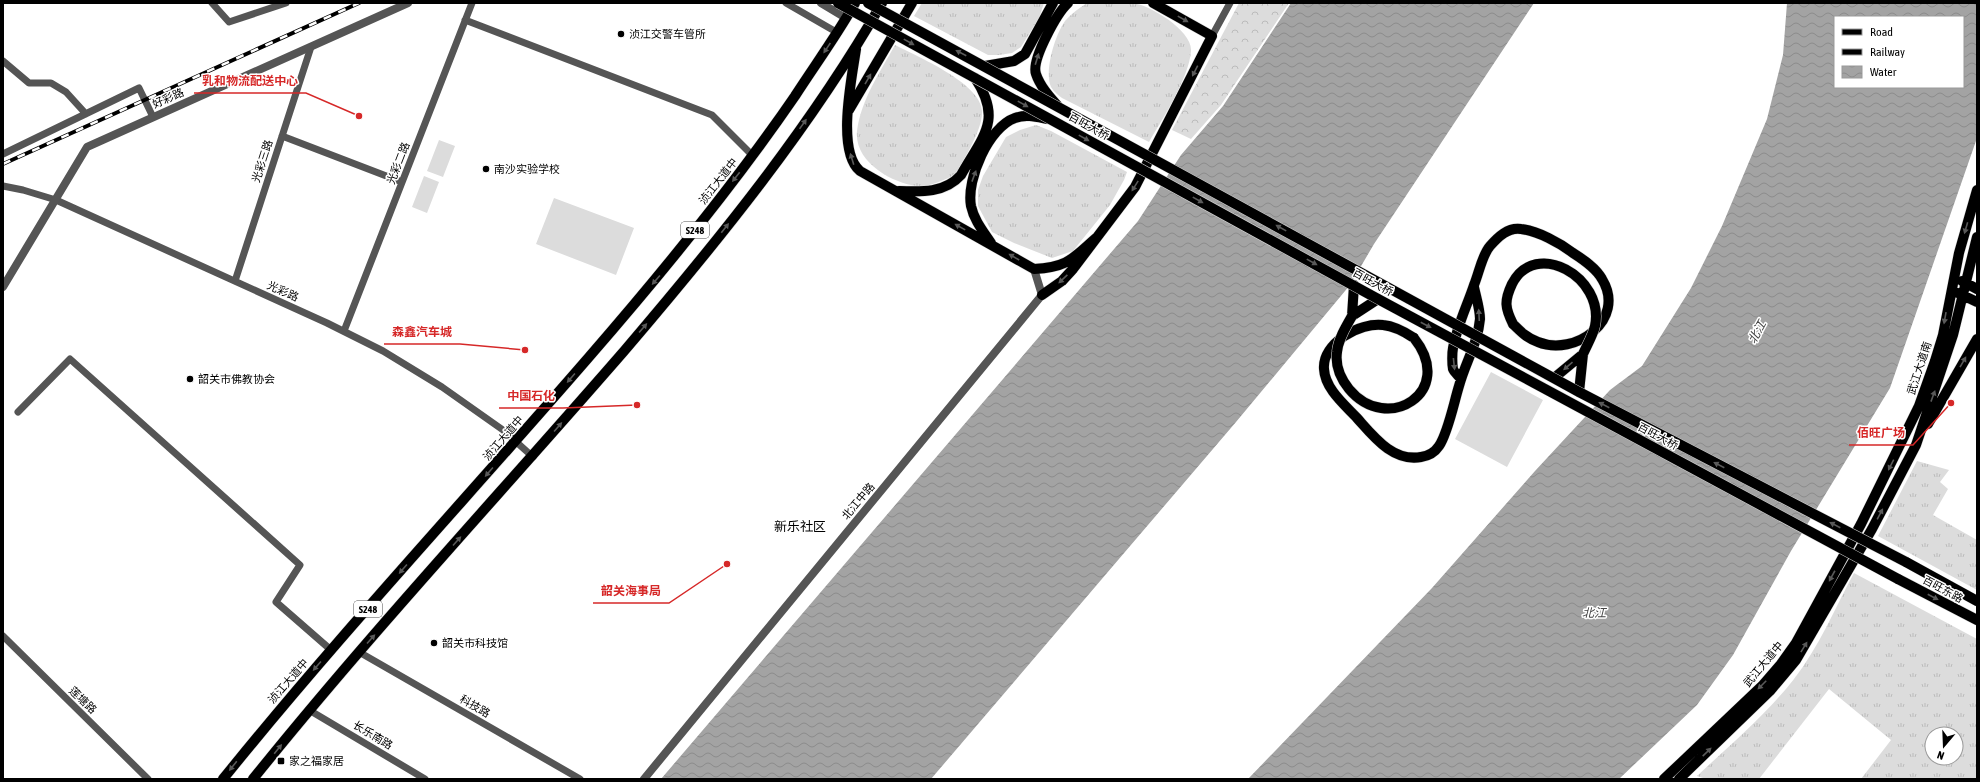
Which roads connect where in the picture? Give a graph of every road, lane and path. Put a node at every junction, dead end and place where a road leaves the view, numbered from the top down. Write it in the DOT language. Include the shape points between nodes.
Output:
graph roads {
  1 [pos="212,3"];
  2 [pos="286,3"];
  3 [pos="408,3"];
  4 [pos="472,3"];
  5 [pos="786,3"];
  6 [pos="821,3"];
  7 [pos="838,3"];
  8 [pos="855,3"];
  9 [pos="868,3"];
  10 [pos="882,3"];
  11 [pos="912,3"];
  12 [pos="1052,3"];
  13 [pos="1153,3"];
  14 [pos="1230,3"];
  15 [pos="1065,5"];
  16 [pos="846,18"];
  17 [pos="466,20"];
  18 [pos="838,33"];
  19 [pos="1212,36"];
  20 [pos="311,46"];
  21 [pos="857,46"];
  22 [pos="3,61"];
  23 [pos="985,66"];
  24 [pos="975,78"];
  25 [pos="1057,105"];
  26 [pos="848,112"];
  27 [pos="86,114"];
  28 [pos="153,117"];
  29 [pos="1050,119"];
  30 [pos="282,136"];
  31 [pos="3,154"];
  32 [pos="753,156"];
  33 [pos="402,182"];
  34 [pos="3,186"];
  35 [pos="1977,190"];
  36 [pos="897,191"];
  37 [pos="56,200"];
  38 [pos="1977,237"];
  39 [pos="1096,238"];
  40 [pos="994,246"];
  41 [pos="1034,269"];
  42 [pos="1952,279"];
  43 [pos="235,281"];
  44 [pos="1967,282"];
  45 [pos="1354,285"];
  46 [pos="3,287"];
  47 [pos="1474,287"];
  48 [pos="1977,289"];
  49 [pos="1950,291"];
  50 [pos="1042,295"];
  51 [pos="1964,295"];
  52 [pos="1378,298"];
  53 [pos="1977,302"];
  54 [pos="1352,316"];
  55 [pos="344,331"];
  56 [pos="1977,339"];
  57 [pos="1583,354"];
  58 [pos="1554,378"];
  59 [pos="1461,379"];
  60 [pos="1579,392"];
  61 [pos="18,412"];
  62 [pos="515,442"];
  63 [pos="1916,444"];
  64 [pos="533,457"];
  65 [pos="1851,542"];
  66 [pos="1861,548"];
  67 [pos="1906,562"];
  68 [pos="1898,579"];
  69 [pos="1977,601"];
  70 [pos="1977,620"];
  71 [pos="4,637"];
  72 [pos="331,650"];
  73 [pos="359,652"];
  74 [pos="309,710"];
  75 [pos="148,779"];
  76 [pos="223,779"];
  77 [pos="253,779"];
  78 [pos="425,779"];
  79 [pos="580,779"];
  80 [pos="644,779"];
  81 [pos="1664,779"];
  82 [pos="1679,779"];
  1 -- 2 [label="street" via="229,22"];
  3 -- 20 [label="street, 好彩路"];
  4 -- 17 [label="street, 光彩二路"];
  5 -- 18 [label="street"];
  6 -- 16 [label="street"];
  7 -- 24 [label="main road, 百旺大桥, one-way, bridge"];
  8 -- 16 [label="main road, 浈江大道中 / S248"];
  23 -- 9 [label="main road, 百旺大桥, one-way, bridge"];
  10 -- 21 [label="main road, S248"];
  26 -- 11 [label="main road, one-way"];
  12 -- 23 [label="main road" via="1025,54 1014,61"];
  13 -- 19 [label="main road, one-way"];
  14 -- 19 [label="street"];
  25 -- 15 [label="main road, one-way" via="1041,85 1035,68 1040,50"];
  16 -- 18 [label="main road, 浈江大道中 / S248"];
  17 -- 32 [label="street" via="712,115"];
  17 -- 33 [label="street, 光彩二路"];
  18 -- 32 [label="main road, 浈江大道中 / S248, one-way"];
  19 -- 39 [label="main road, one-way" via="1135,186"];
  20 -- 28 [label="street, 好彩路"];
  20 -- 30 [label="street, 光彩三路"];
  21 -- 26 [label="main road"];
  64 -- 21 [label="main road, S248, one-way" via="678,287 768,174"];
  22 -- 27 [label="street" via="29,83 51,83 66,92"];
  23 -- 25 [label="main road, 百旺大桥, bridge"];
  24 -- 29 [label="main road, 百旺大桥, one-way, bridge"];
  24 -- 36 [label="main road" via="989,106 989,119 962,175 935,191"];
  58 -- 25 [label="main road, 百旺大桥, one-way, bridge"];
  36 -- 26 [label="main road, one-way" via="855,167 847,139"];
  27 -- 28 [label="street" via="139,88"];
  27 -- 31 [label="street"];
  28 -- 37 [label="street, 好彩路" via="87,147"];
  40 -- 29 [label="main road, one-way" via="980,227 971,205 974,175 993,135 1007,122 1019,116"];
  29 -- 45 [label="main road, 百旺大桥, one-way, bridge"];
  30 -- 33 [label="street"];
  30 -- 43 [label="street, 光彩三路"];
  32 -- 62 [label="main road, 浈江大道中 / S248, one-way" via="660,275"];
  33 -- 55 [label="street, 光彩二路"];
  34 -- 37 [label="street, 光彩路"];
  35 -- 42 [label="main road, 武江大道南, one-way"];
  40 -- 36 [label="main road, one-way"];
  37 -- 43 [label="street, 光彩路"];
  37 -- 46 [label="street, 好彩路"];
  38 -- 44 [label="main road, 武江大道南"];
  39 -- 41 [label="main road" via="1063,265"];
  39 -- 50 [label="main road, one-way" via="1062,281"];
  41 -- 40 [label="main road, one-way"];
  41 -- 50 [label="street"];
  42 -- 44 [label="main road"];
  42 -- 49 [label="main road, 武江大道南"];
  43 -- 55 [label="street, 光彩路"];
  44 -- 48 [label="main road"];
  44 -- 51 [label="main road, 武江大道南"];
  45 -- 52 [label="main road, 百旺大桥, bridge"];
  45 -- 54 [label="main road"];
  47 -- 57 [label="main road, bridge" via="1489,246 1505,232 1521,229 1543,236 1568,249 1595,269 1606,286 1609,306 1597,330 1579,340 1555,345 1538,343 1523,335 1513,324 1507,311 1508,292 1520,273 1542,263 1562,267 1573,273 1584,282 1593,296 1595,305 1595,325"];
  59 -- 47 [label="main road, one-way" via="1473,350 1480,319"];
  47 -- 59 [label="main road, one-way" via="1461,318 1452,350 1453,370"];
  49 -- 51 [label="main road"];
  49 -- 65 [label="main road, 武江大道南, one-way" via="1942,334 1919,406"];
  50 -- 80 [label="street, 北江中路"];
  51 -- 53 [label="main road"];
  63 -- 51 [label="main road, 武江大道南, one-way" via="1944,364"];
  52 -- 54 [label="main road"];
  52 -- 68 [label="main road, 百旺大桥, one-way, bridge"];
  54 -- 59 [label="main road, bridge" via="1340,338 1337,352 1337,367 1345,384 1360,400 1385,409 1407,405 1422,392 1428,376 1428,366 1422,348 1414,338 1391,326 1372,325 1348,334 1327,353 1324,370 1333,392 1378,441 1397,455 1409,458 1423,457 1435,451 1443,438"];
  55 -- 62 [label="street, 光彩路" via="442,387 503,430"];
  63 -- 56 [label="main road, one-way"];
  57 -- 58 [label="main road, one-way"];
  57 -- 60 [label="main road"];
  58 -- 60 [label="main road, 百旺大桥, bridge"];
  67 -- 60 [label="main road, 百旺大桥, one-way, bridge"];
  61 -- 72 [label="street" via="70,359 300,565 276,602"];
  62 -- 64 [label="street, 光彩路"];
  62 -- 72 [label="main road, 浈江大道中 / S248, one-way"];
  66 -- 63 [label="main road, 武江大道南, one-way"];
  73 -- 64 [label="main road, S248, one-way"];
  65 -- 81 [label="main road, 武江大道中, one-way" via="1796,643 1781,664 1762,686"];
  82 -- 66 [label="main road, 武江大道中, one-way" via="1778,682 1804,647"];
  67 -- 69 [label="main road, 百旺东路"];
  68 -- 70 [label="main road, 百旺东路, one-way"];
  71 -- 75 [label="street, 莲塘路"];
  72 -- 76 [label="main road, 浈江大道中 / S248, one-way"];
  73 -- 74 [label="main road, S248"];
  73 -- 79 [label="street, 科技路"];
  77 -- 74 [label="main road, S248, one-way"];
  74 -- 78 [label="street, 长乐南路"];
}
